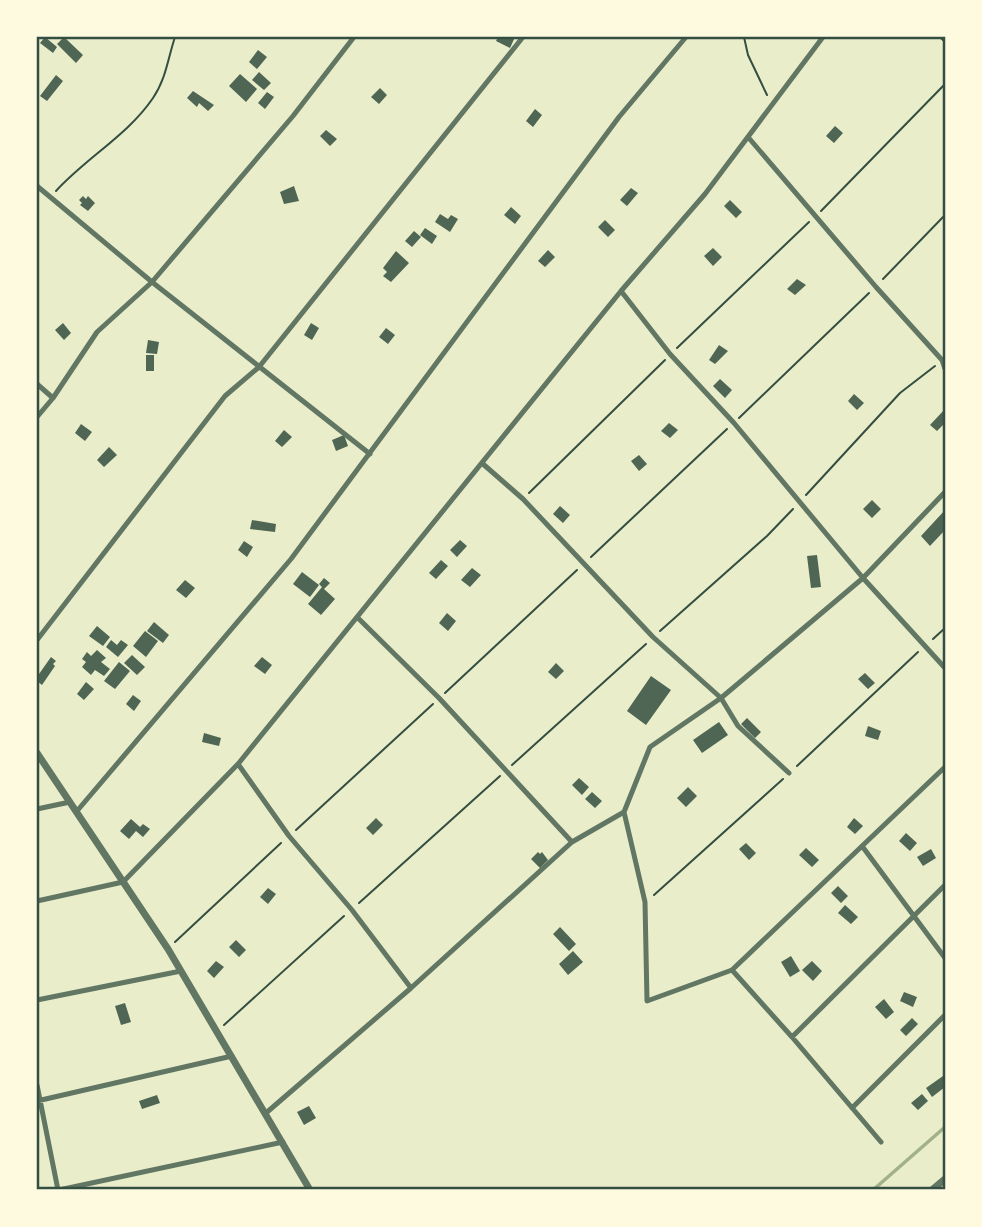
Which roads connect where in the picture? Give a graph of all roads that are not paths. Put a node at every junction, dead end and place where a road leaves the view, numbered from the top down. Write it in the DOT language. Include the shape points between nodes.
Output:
graph roads {
  1 [pos="354,37"];
  2 [pos="523,37"];
  3 [pos="686,37"];
  4 [pos="823,37"];
  5 [pos="748,137"];
  6 [pos="37,186"];
  7 [pos="152,282"];
  8 [pos="621,291"];
  9 [pos="259,367"];
  10 [pos="945,369"];
  11 [pos="37,384"];
  12 [pos="53,398"];
  13 [pos="37,417"];
  14 [pos="370,454"];
  15 [pos="483,464"];
  16 [pos="945,492"];
  17 [pos="863,578"];
  18 [pos="358,618"];
  19 [pos="37,640"];
  20 [pos="945,668"];
  21 [pos="721,698"];
  22 [pos="37,753"];
  23 [pos="238,764"];
  24 [pos="945,767"];
  25 [pos="789,773"];
  26 [pos="70,802"];
  27 [pos="37,809"];
  28 [pos="77,811"];
  29 [pos="624,812"];
  30 [pos="572,842"];
  31 [pos="862,846"];
  32 [pos="123,882"];
  33 [pos="945,885"];
  34 [pos="37,901"];
  35 [pos="912,915"];
  36 [pos="945,958"];
  37 [pos="732,970"];
  38 [pos="181,971"];
  39 [pos="411,988"];
  40 [pos="37,1000"];
  41 [pos="945,1014"];
  42 [pos="792,1037"];
  43 [pos="233,1056"];
  44 [pos="37,1085"];
  45 [pos="38,1100"];
  46 [pos="852,1108"];
  47 [pos="266,1113"];
  48 [pos="283,1142"];
  49 [pos="881,1142"];
  50 [pos="945,1179"];
  51 [pos="59,1190"];
  52 [pos="310,1190"];
  53 [pos="932,1190"];
  1 -- 7 [label="street"];
  2 -- 9 [label="street"];
  3 -- 14 [label="street" via="619,117"];
  4 -- 5 [label="street"];
  5 -- 8 [label="street"];
  5 -- 10 [label="street" via="942,360"];
  6 -- 7 [label="street"];
  7 -- 9 [label="street"];
  7 -- 12 [label="street" via="97,332"];
  8 -- 15 [label="street"];
  8 -- 17 [label="street"];
  9 -- 14 [label="street"];
  9 -- 19 [label="street" via="225,396"];
  11 -- 12 [label="street"];
  12 -- 13 [label="street"];
  14 -- 28 [label="street" via="291,559"];
  15 -- 18 [label="street"];
  15 -- 21 [label="street" via="523,499 653,637"];
  16 -- 17 [label="street"];
  17 -- 20 [label="street"];
  17 -- 21 [label="street"];
  18 -- 23 [label="street"];
  18 -- 30 [label="street"];
  21 -- 25 [label="street" via="738,726"];
  21 -- 29 [label="street" via="650,747"];
  22 -- 26 [label="street"];
  23 -- 32 [label="street"];
  23 -- 39 [label="street" via="289,836"];
  24 -- 31 [label="street"];
  26 -- 27 [label="street"];
  26 -- 28 [label="street"];
  28 -- 32 [label="street"];
  29 -- 30 [label="street"];
  29 -- 37 [label="street" via="645,902 647,1001"];
  30 -- 39 [label="street"];
  31 -- 35 [label="street"];
  31 -- 37 [label="street"];
  32 -- 34 [label="street"];
  32 -- 38 [label="street"];
  33 -- 35 [label="street"];
  35 -- 36 [label="street"];
  35 -- 42 [label="street"];
  37 -- 42 [label="street"];
  38 -- 40 [label="street"];
  38 -- 43 [label="street"];
  39 -- 47 [label="street"];
  41 -- 46 [label="street"];
  42 -- 46 [label="street"];
  43 -- 45 [label="street"];
  43 -- 47 [label="street"];
  44 -- 45 [label="street"];
  45 -- 51 [label="street"];
  46 -- 49 [label="street"];
  47 -- 48 [label="street"];
  48 -- 51 [label="street"];
  48 -- 52 [label="street"];
  50 -- 53 [label="street"];
}
